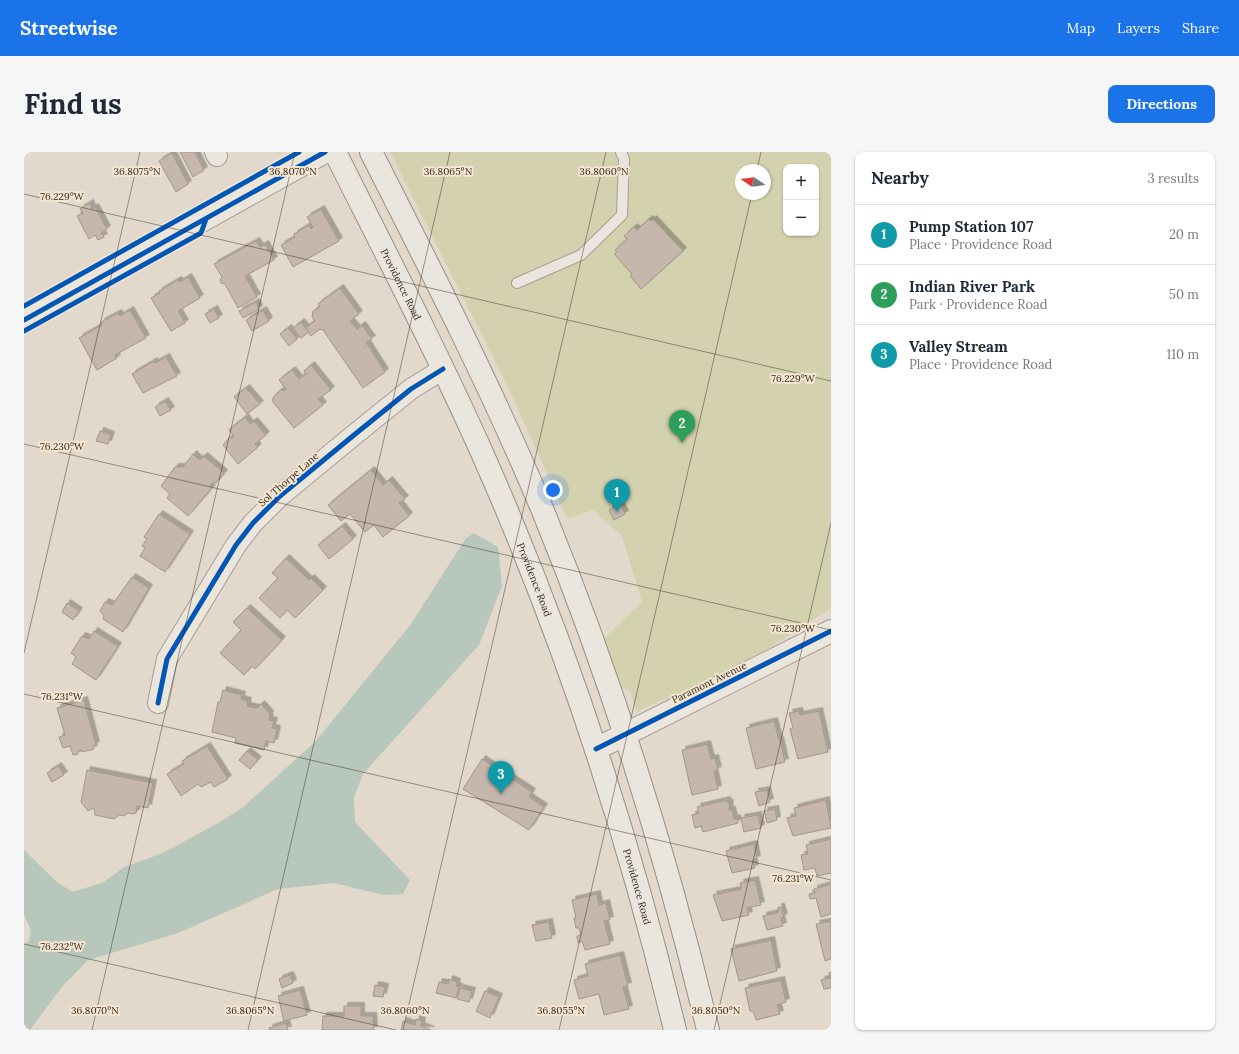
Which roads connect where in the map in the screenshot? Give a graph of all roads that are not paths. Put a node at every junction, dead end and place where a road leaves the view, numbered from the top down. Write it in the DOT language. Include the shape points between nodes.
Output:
graph roads {
  1 [pos="325,152"];
  2 [pos="335,152"];
  3 [pos="372,152"];
  4 [pos="621,152"];
  5 [pos="517,283"];
  6 [pos="24,320"];
  7 [pos="443,369"];
  8 [pos="831,631"];
  9 [pos="158,703"];
  10 [pos="625,734"];
  11 [pos="596,749"];
  12 [pos="675,1030"];
  13 [pos="708,1030"];
  1 -- 6 [label="main road"];
  2 -- 7 [label="main road, Providence Road"];
  3 -- 10 [label="main road" via="458,324 516,450 582,610"];
  4 -- 5 [label="lane" via="624,159 622,215 581,255"];
  7 -- 9 [label="street, Sol Thorpe Lane" via="411,389 354,435 280,496 253,523 236,545 167,659"];
  7 -- 11 [label="main road, Providence Road" via="483,455 534,577"];
  8 -- 10 [label="main road, Paramont Avenue"];
  10 -- 11 [label="main road, Paramont Avenue"];
  10 -- 13 [label="main road" via="681,918"];
  11 -- 12 [label="main road, Providence Road" via="632,866"];
}
